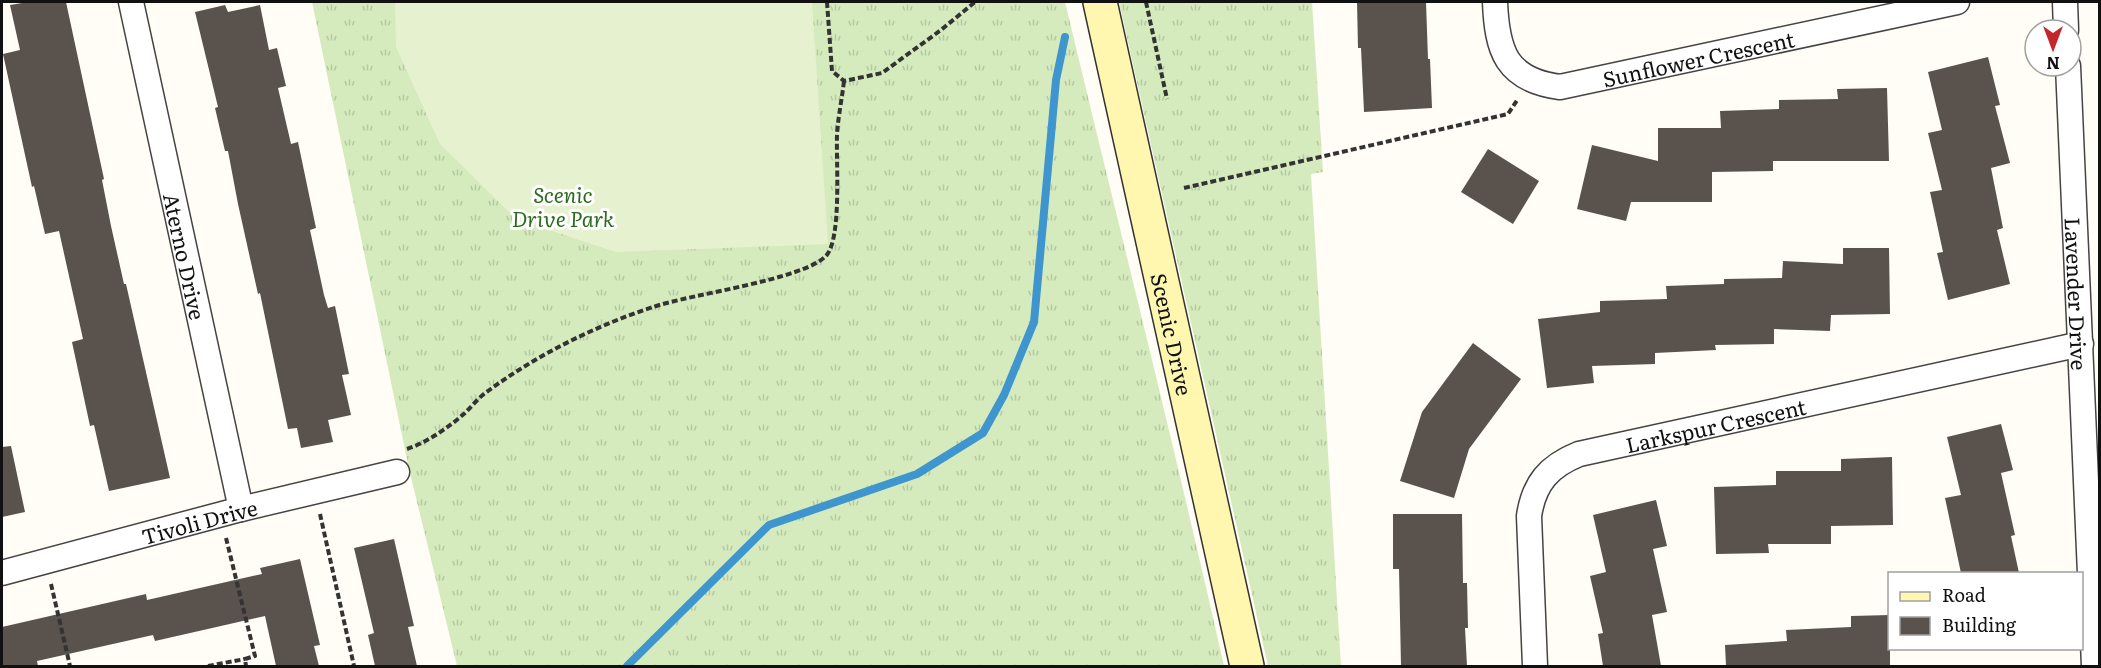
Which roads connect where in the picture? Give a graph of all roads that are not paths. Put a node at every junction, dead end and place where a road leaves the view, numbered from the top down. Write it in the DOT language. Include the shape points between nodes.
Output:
graph roads {
  1 [pos="131,2"];
  2 [pos="1100,2"];
  3 [pos="1495,2"];
  4 [pos="1957,2"];
  5 [pos="2065,2"];
  6 [pos="2066,18"];
  7 [pos="2069,78"];
  8 [pos="2080,344"];
  9 [pos="397,472"];
  10 [pos="241,509"];
  11 [pos="2,573"];
  12 [pos="1247,666"];
  13 [pos="1535,666"];
  14 [pos="2094,666"];
  1 -- 10 [label="street, Aterno Drive"];
  2 -- 12 [label="street, Scenic Drive"];
  3 -- 4 [label="street, Sunflower Crescent" via="1500,48 1510,66 1526,79 1560,87"];
  5 -- 6 [label="street"];
  7 -- 8 [label="street, Lavender Drive"];
  8 -- 13 [label="street, Larkspur Crescent" via="1580,454 1562,462 1540,483 1529,516"];
  8 -- 14 [label="street, Lavender Drive"];
  9 -- 10 [label="street, Tivoli Drive"];
  10 -- 11 [label="street, Tivoli Drive"];
}
